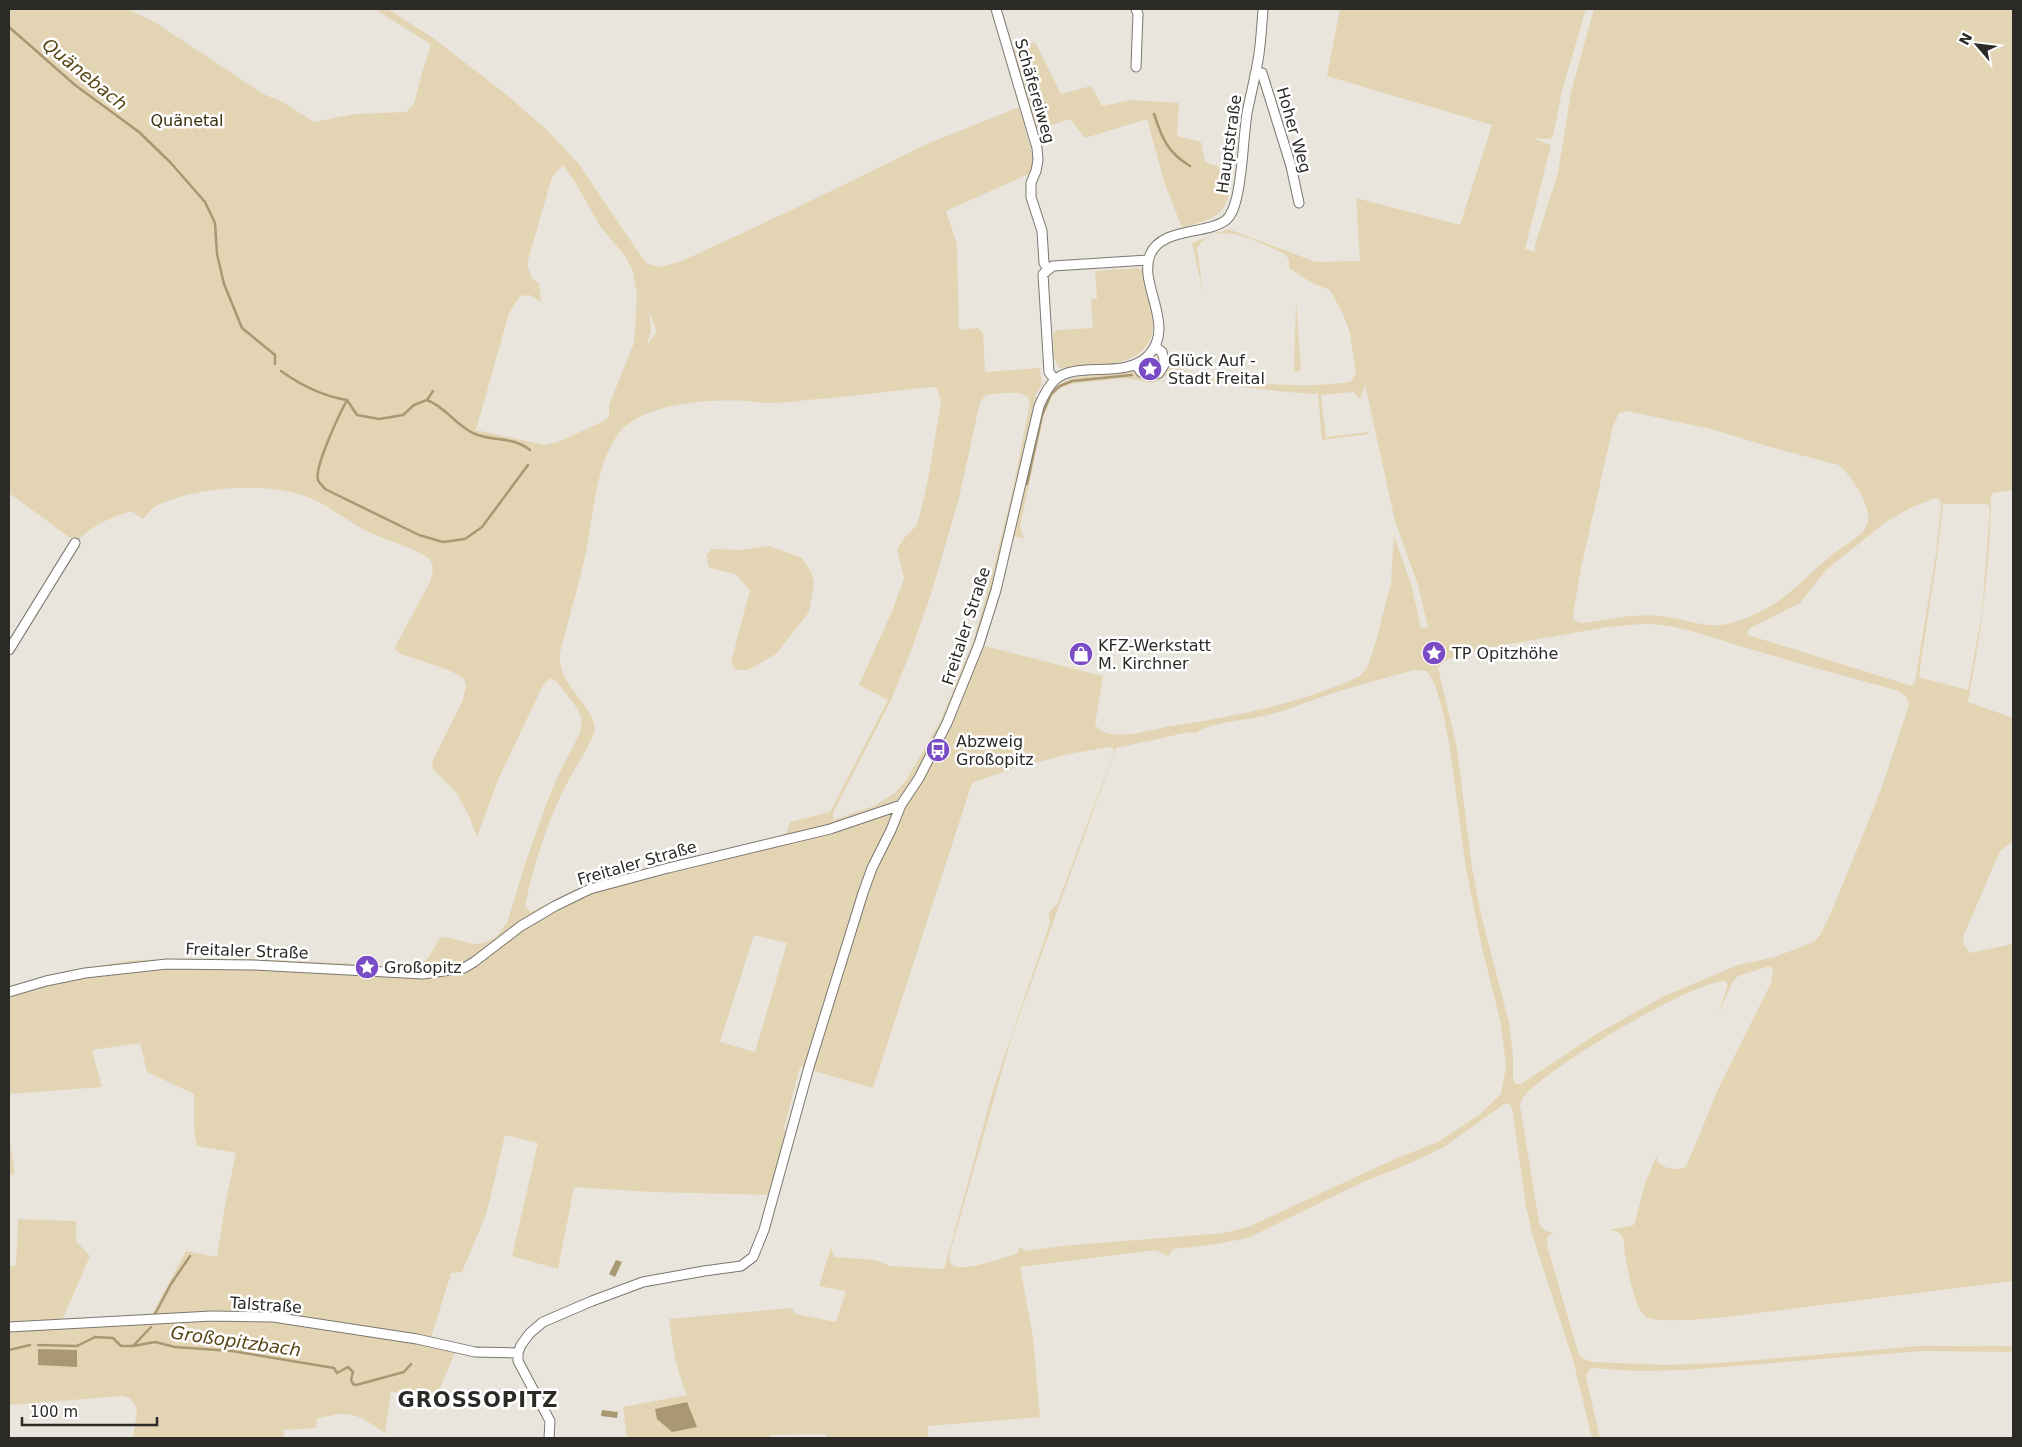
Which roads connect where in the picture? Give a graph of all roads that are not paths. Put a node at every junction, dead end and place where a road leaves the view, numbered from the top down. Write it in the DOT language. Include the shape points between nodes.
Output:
graph roads {
  1 [pos="996,9"];
  2 [pos="1136,9"];
  3 [pos="1263,9"];
  4 [pos="1136,67"];
  5 [pos="1255,74"];
  6 [pos="1299,202"];
  7 [pos="1148,260"];
  8 [pos="1048,269"];
  9 [pos="1155,346"];
  10 [pos="1136,365"];
  11 [pos="1055,380"];
  12 [pos="75,543"];
  13 [pos="9,650"];
  14 [pos="901,805"];
  15 [pos="9,992"];
  16 [pos="9,1327"];
  17 [pos="518,1353"];
  18 [pos="549,1438"];
  1 -- 8 [label="street, Schäfereiweg" via="1037,148 1031,197 1042,231 1044,263"];
  2 -- 4 [label="street"];
  3 -- 5 [label="street, Hauptstraße"];
  5 -- 6 [label="street, Hoher Weg" via="1262,73 1292,166"];
  5 -- 7 [label="street, Hauptstraße" via="1237,196 1231,214 1221,223 1161,241 1151,251"];
  7 -- 8 [label="street" via="1083,263"];
  7 -- 9 [label="street" via="1158,322 1159,336"];
  8 -- 11 [label="street" via="1043,274 1049,372"];
  9 -- 10 [label="street"];
  9 -- 10 [label="street" via="1162,352 1165,362 1159,373 1150,376"];
  10 -- 11 [label="street" via="1074,372"];
  11 -- 14 [label="street, Freitaler Straße" via="1039,406 1003,564 979,644 947,723"];
  12 -- 13 [label="street"];
  14 -- 15 [label="street, Freitaler Straße" via="830,829 590,889 521,926 464,968 423,974 253,965 160,964 85,973"];
  14 -- 17 [label="street, Freitaler Straße" via="863,893 809,1067 764,1230 753,1257 741,1266 643,1282 557,1314 530,1333"];
  16 -- 17 [label="street, Talstraße" via="212,1316 273,1318 416,1339 475,1352"];
  17 -- 18 [label="street" via="518,1361 550,1421"];
}
